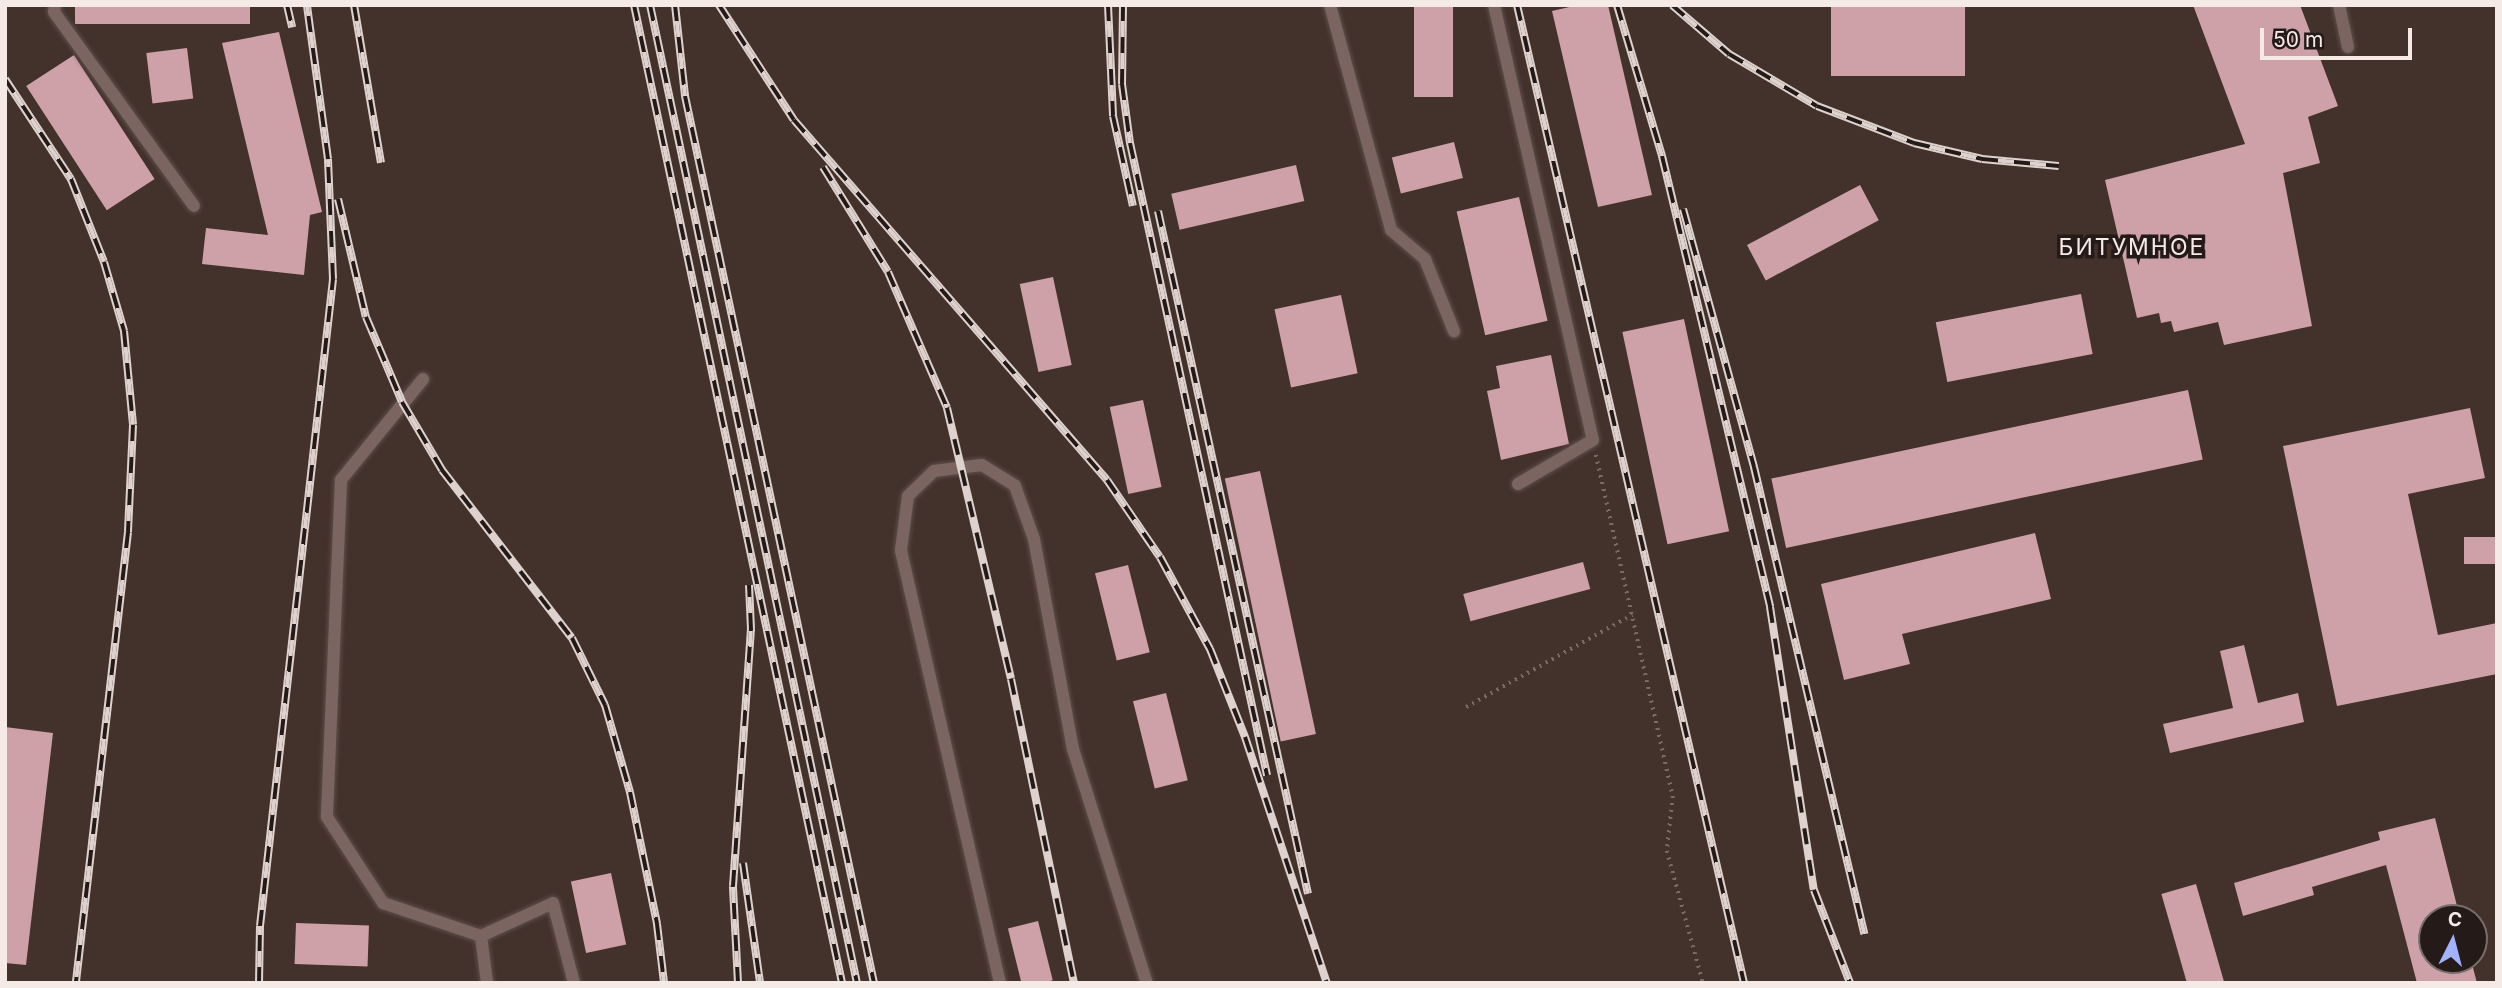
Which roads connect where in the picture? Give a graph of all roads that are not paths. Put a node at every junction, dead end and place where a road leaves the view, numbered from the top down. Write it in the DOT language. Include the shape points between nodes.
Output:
graph roads {
  1 [pos="55,5"];
  2 [pos="1330,5"];
  3 [pos="1494,5"];
  4 [pos="2339,5"];
  5 [pos="2347,47"];
  6 [pos="194,206"];
  7 [pos="1454,331"];
  8 [pos="423,379"];
  9 [pos="1518,484"];
  10 [pos="481,936"];
  11 [pos="487,983"];
  12 [pos="574,983"];
  13 [pos="1000,983"];
  14 [pos="1147,983"];
  1 -- 6 [label="lane" via="54,12"];
  2 -- 7 [label="lane" via="1391,230 1425,259"];
  3 -- 9 [label="lane" via="1593,440"];
  4 -- 5 [label="lane"];
  8 -- 10 [label="lane" via="341,480 327,817 383,903"];
  10 -- 11 [label="lane"];
  10 -- 12 [label="lane" via="552,903"];
  13 -- 14 [label="lane" via="901,550 908,496 934,471 982,465 1015,486 1034,539 1073,749"];
}
